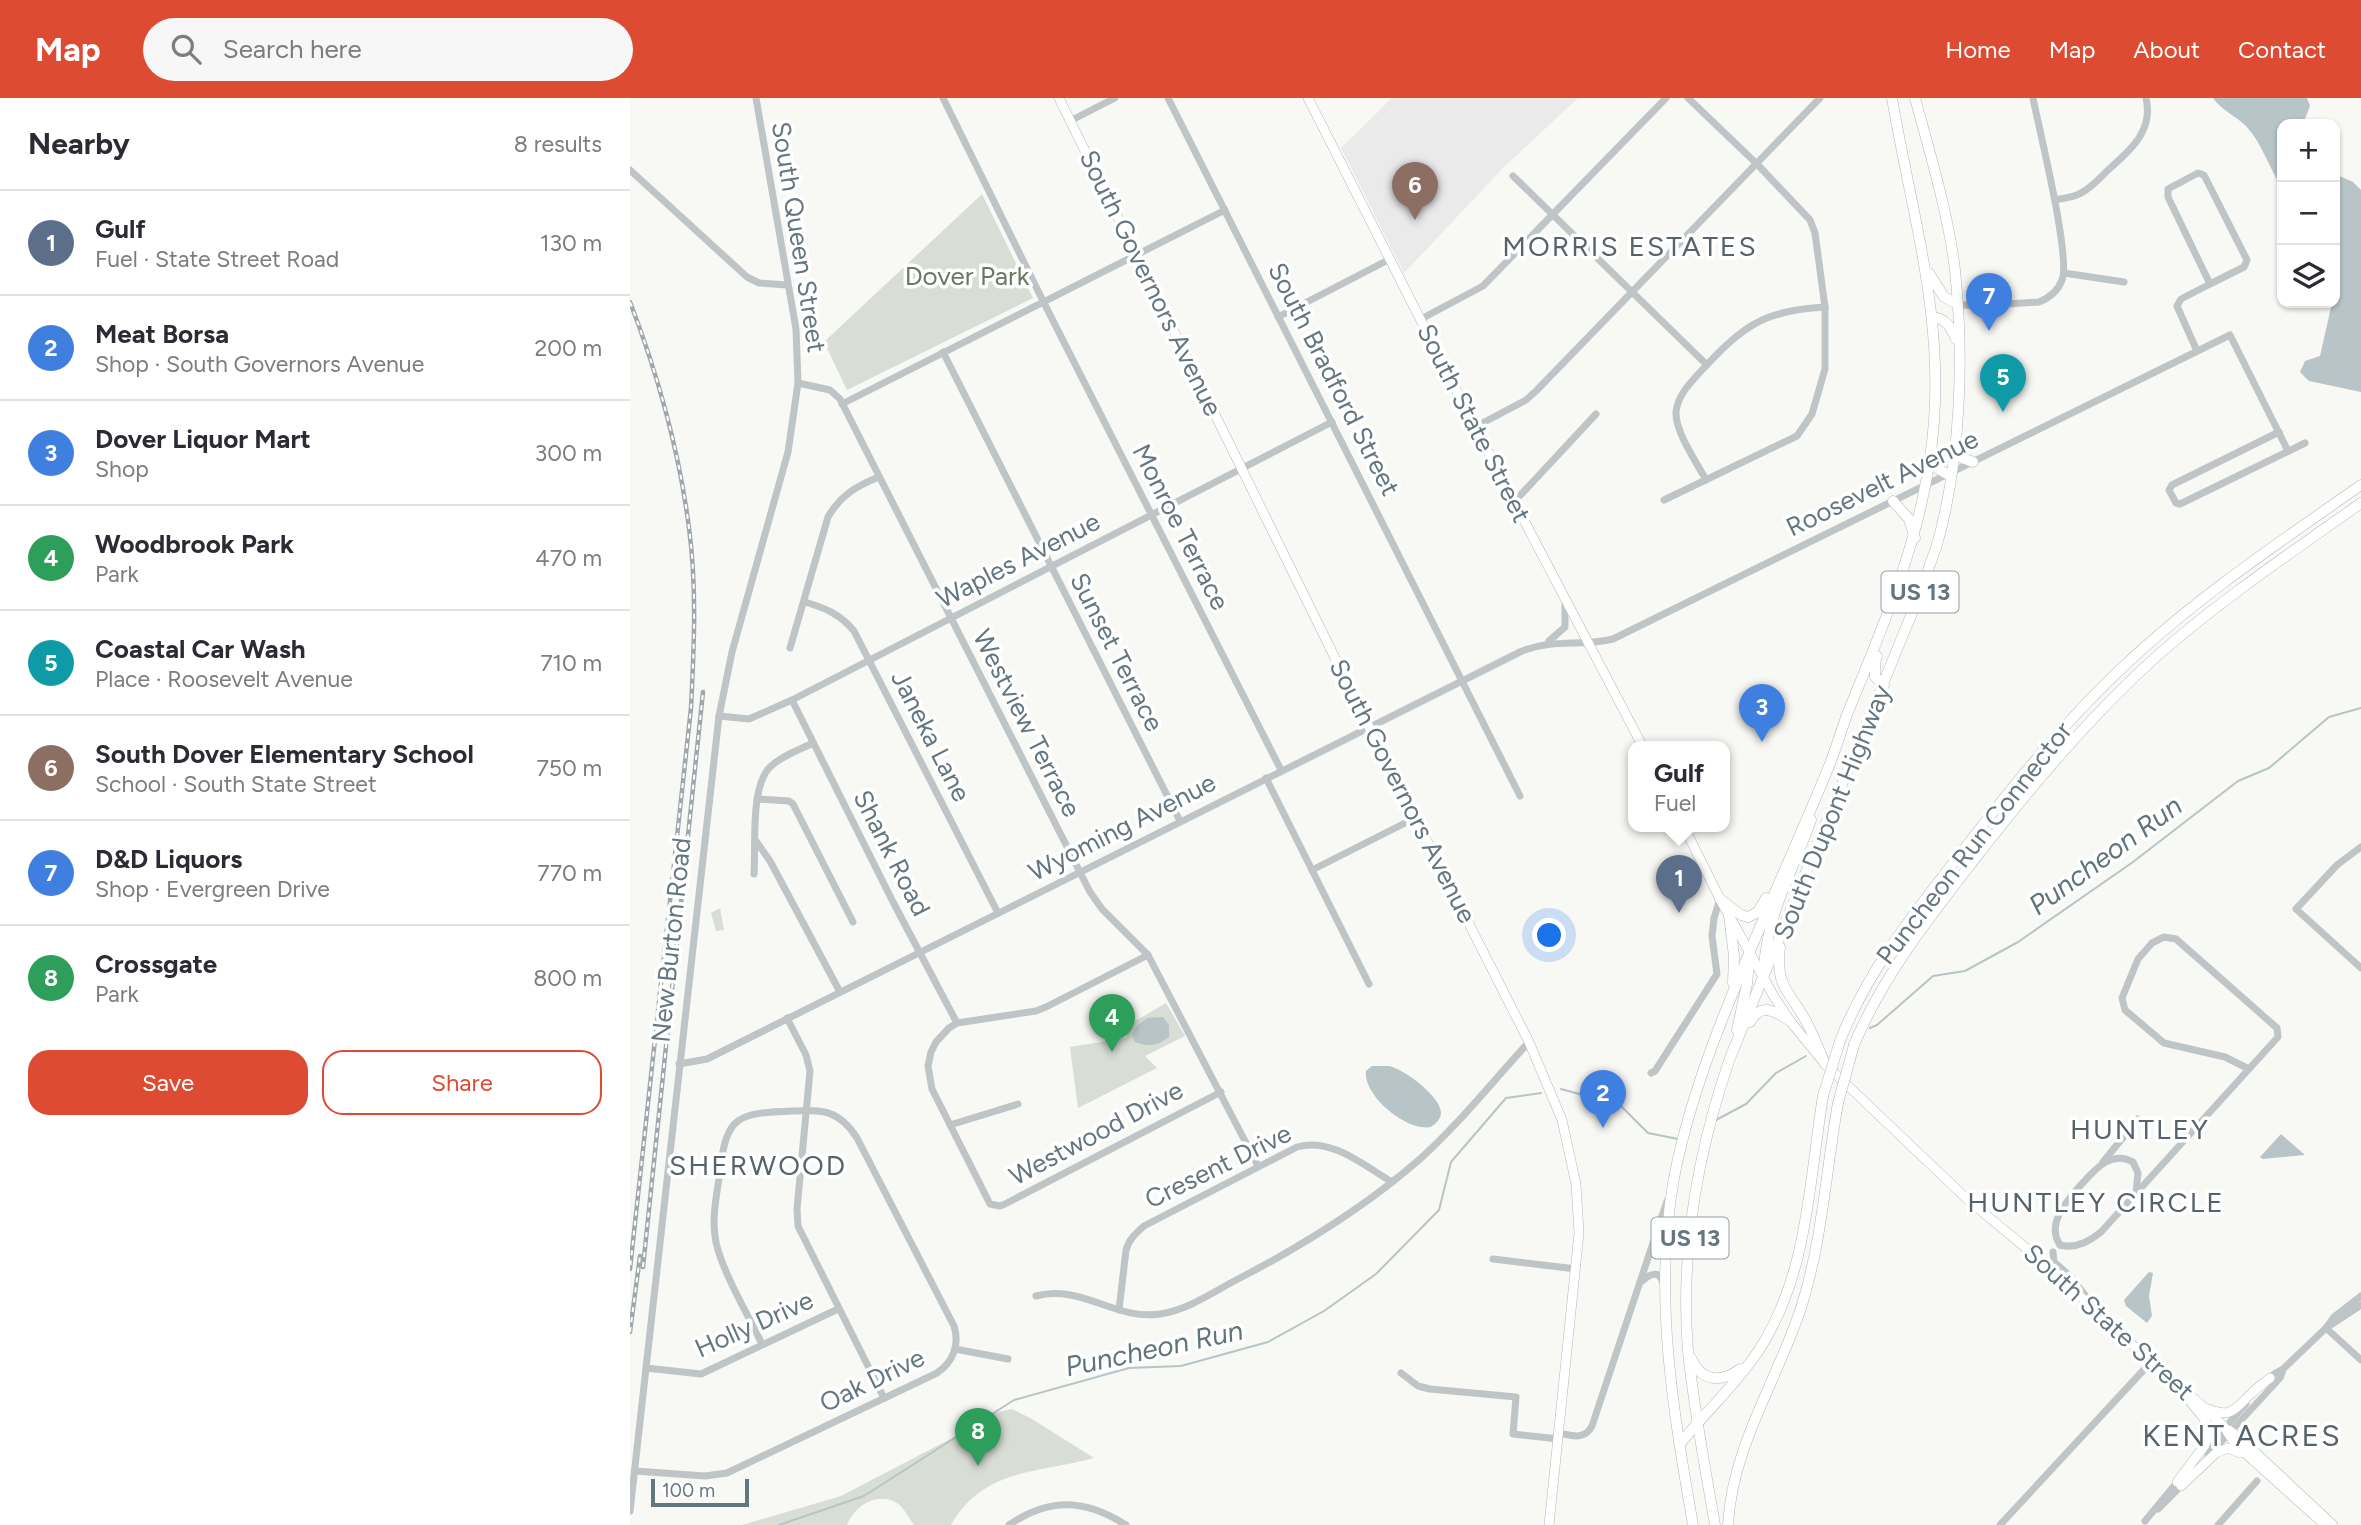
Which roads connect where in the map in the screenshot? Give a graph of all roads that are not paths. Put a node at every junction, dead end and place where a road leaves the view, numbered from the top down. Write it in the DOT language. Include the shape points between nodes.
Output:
graph roads {
  1 [pos="756,98"];
  2 [pos="943,98"];
  3 [pos="1059,98"];
  4 [pos="1115,98"];
  5 [pos="1168,98"];
  6 [pos="1308,98"];
  7 [pos="1667,98"];
  8 [pos="1688,98"];
  9 [pos="1820,98"];
  10 [pos="1892,98"];
  11 [pos="1915,98"];
  12 [pos="2033,98"];
  13 [pos="2146,98"];
  14 [pos="1070,121"];
  15 [pos="1757,164"];
  16 [pos="630,170"];
  17 [pos="1513,176"];
  18 [pos="2054,200"];
  19 [pos="1225,210"];
  20 [pos="1553,214"];
  21 [pos="1136,254"];
  22 [pos="1390,259"];
  23 [pos="1924,260"];
  24 [pos="2064,273"];
  25 [pos="2124,282"];
  26 [pos="2210,284"];
  27 [pos="787,285"];
  28 [pos="1632,291"];
  29 [pos="1043,302"];
  30 [pos="1957,304"];
  31 [pos="1825,307"];
  32 [pos="1278,317"];
  33 [pos="1933,317"];
  34 [pos="1421,319"];
  35 [pos="1959,346"];
  36 [pos="2197,351"];
  37 [pos="943,352"];
  38 [pos="1707,365"];
  39 [pos="798,383"];
  40 [pos="842,404"];
  41 [pos="1597,414"];
  42 [pos="1332,422"];
  43 [pos="1475,427"];
  44 [pos="2279,432"];
  45 [pos="2305,443"];
  46 [pos="1954,447"];
  47 [pos="2288,452"];
  48 [pos="1931,454"];
  49 [pos="1972,462"];
  50 [pos="1243,470"];
  51 [pos="1950,473"];
  52 [pos="879,477"];
  53 [pos="1706,480"];
  54 [pos="1926,485"];
  55 [pos="2361,485"];
  56 [pos="1664,500"];
  57 [pos="1893,501"];
  58 [pos="1514,502"];
  59 [pos="2361,503"];
  60 [pos="1152,516"];
  61 [pos="1914,538"];
  62 [pos="1051,568"];
  63 [pos="1899,586"];
  64 [pos="1565,597"];
  65 [pos="805,602"];
  66 [pos="950,618"];
  67 [pos="1588,642"];
  68 [pos="1547,643"];
  69 [pos="790,648"];
  70 [pos="870,661"];
  71 [pos="1464,680"];
  72 [pos="1884,685"];
  73 [pos="792,701"];
  74 [pos="719,716"];
  75 [pos="1369,726"];
  76 [pos="1640,741"];
  77 [pos="813,743"];
  78 [pos="1831,760"];
  79 [pos="1281,771"];
  80 [pos="1266,778"];
  81 [pos="1520,796"];
  82 [pos="757,799"];
  83 [pos="1417,817"];
  84 [pos="1180,821"];
  85 [pos="1686,832"];
  86 [pos="756,841"];
  87 [pos="2361,847"];
  88 [pos="1791,851"];
  89 [pos="1312,870"];
  90 [pos="1079,872"];
  91 [pos="754,874"];
  92 [pos="1720,899"];
  93 [pos="998,913"];
  94 [pos="1729,915"];
  95 [pos="853,922"];
  96 [pos="1783,930"];
  97 [pos="1750,951"];
  98 [pos="920,952"];
  99 [pos="1148,955"];
  100 [pos="2361,968"];
  101 [pos="1763,977"];
  102 [pos="1369,984"];
  103 [pos="840,992"];
  104 [pos="1731,997"];
  105 [pos="787,1018"];
  106 [pos="1790,1021"];
  107 [pos="957,1023"];
  108 [pos="1529,1042"];
  109 [pos="1730,1058"];
  110 [pos="679,1064"];
  111 [pos="1825,1064"];
  112 [pos="2249,1069"];
  113 [pos="1651,1073"];
  114 [pos="1221,1092"];
  115 [pos="1715,1103"];
  116 [pos="1018,1104"];
  117 [pos="807,1111"];
  118 [pos="2138,1119"];
  119 [pos="950,1125"];
  120 [pos="2102,1164"];
  121 [pos="2162,1165"];
  122 [pos="1258,1166"];
  123 [pos="2136,1166"];
  124 [pos="1674,1181"];
  125 [pos="1392,1182"];
  126 [pos="2136,1193"];
  127 [pos="2060,1245"];
  128 [pos="2053,1252"];
  129 [pos="1493,1259"];
  130 [pos="2044,1263"];
  131 [pos="1576,1269"];
  132 [pos="1641,1282"];
  133 [pos="1664,1289"];
  134 [pos="1036,1296"];
  135 [pos="2361,1296"];
  136 [pos="2361,1305"];
  137 [pos="838,1309"];
  138 [pos="1119,1310"];
  139 [pos="2099,1314"];
  140 [pos="2326,1328"];
  141 [pos="762,1344"];
  142 [pos="956,1349"];
  143 [pos="1688,1350"];
  144 [pos="1754,1357"];
  145 [pos="1008,1359"];
  146 [pos="2361,1360"];
  147 [pos="2151,1362"];
  148 [pos="646,1368"];
  149 [pos="2283,1369"];
  150 [pos="1401,1373"];
  151 [pos="2270,1378"];
  152 [pos="2179,1385"];
  153 [pos="884,1398"];
  154 [pos="2206,1409"];
  155 [pos="1697,1422"];
  156 [pos="2228,1431"];
  157 [pos="1559,1436"];
  158 [pos="1680,1444"];
  159 [pos="635,1471"];
  160 [pos="2257,1481"];
  161 [pos="2179,1484"];
  162 [pos="2290,1494"];
  163 [pos="630,1511"];
  164 [pos="2143,1523"];
  165 [pos="1009,1525"];
  166 [pos="1126,1525"];
  167 [pos="1549,1525"];
  168 [pos="1693,1525"];
  169 [pos="1715,1525"];
  170 [pos="1728,1525"];
  171 [pos="2000,1525"];
  172 [pos="2218,1525"];
  173 [pos="2325,1525"];
  174 [pos="2333,1525"];
  1 -- 27 [label="street, South Queen Street"];
  2 -- 29 [label="street, Monroe Terrace"];
  3 -- 14 [label="main road, South Governors Avenue"];
  4 -- 14 [label="street"];
  5 -- 19 [label="street, South Bradford Street"];
  6 -- 22 [label="main road, South State Street"];
  7 -- 20 [label="street"];
  8 -- 15 [label="street"];
  9 -- 15 [label="street"];
  10 -- 23 [label="highway, South Dupont Highway / US 13"];
  11 -- 30 [label="highway, South Dupont Highway / US 13" via="1943,206"];
  12 -- 18 [label="street"];
  13 -- 18 [label="street" via="2147,124 2128,152 2081,194"];
  14 -- 21 [label="main road, South Governors Avenue"];
  15 -- 28 [label="street"];
  15 -- 31 [label="street" via="1810,220"];
  16 -- 27 [label="street" via="747,277"];
  17 -- 20 [label="street"];
  18 -- 24 [label="street"];
  19 -- 21 [label="street"];
  19 -- 32 [label="street, South Bradford Street"];
  20 -- 28 [label="street"];
  20 -- 34 [label="street" via="1479,289"];
  21 -- 29 [label="street"];
  21 -- 50 [label="main road, South Governors Avenue"];
  22 -- 32 [label="street"];
  22 -- 34 [label="main road, South State Street"];
  23 -- 30 [label="highway" via="1937,288"];
  23 -- 33 [label="highway, South Dupont Highway / US 13"];
  24 -- 25 [label="street"];
  24 -- 30 [label="street" via="2056,290 2039,302"];
  26 -- 26 [label="street" via="2168,197 2168,189 2198,173 2204,176 2247,260 2244,267"];
  26 -- 36 [label="street" via="2177,306"];
  27 -- 39 [label="street, South Queen Street" via="796,329"];
  28 -- 38 [label="street"];
  28 -- 43 [label="street" via="1530,397"];
  29 -- 37 [label="street"];
  29 -- 60 [label="street, Monroe Terrace"];
  30 -- 35 [label="highway, South Dupont Highway / US 13"];
  31 -- 38 [label="street" via="1782,312 1755,322"];
  31 -- 53 [label="street" via="1825,369 1804,428 1789,441"];
  32 -- 42 [label="street, South Bradford Street"];
  33 -- 35 [label="highway" via="1947,323"];
  33 -- 48 [label="highway, South Dupont Highway / US 13" via="1936,362"];
  34 -- 43 [label="main road, South State Street"];
  35 -- 46 [label="highway, South Dupont Highway / US 13"];
  36 -- 44 [label="street, Roosevelt Avenue" via="2230,335"];
  36 -- 49 [label="street, Roosevelt Avenue"];
  37 -- 40 [label="street"];
  37 -- 62 [label="street, Sunset Terrace"];
  38 -- 53 [label="street" via="1681,396 1676,412 1680,431"];
  39 -- 40 [label="street" via="830,390"];
  39 -- 74 [label="street, New Burton Road" via="788,452 732,652"];
  40 -- 52 [label="street, Westview Terrace"];
  41 -- 58 [label="street"];
  42 -- 50 [label="street, Waples Avenue"];
  42 -- 71 [label="street, South Bradford Street"];
  43 -- 58 [label="main road, South State Street"];
  44 -- 47 [label="street"];
  44 -- 47 [label="street" via="2169,490 2180,504"];
  45 -- 47 [label="street"];
  46 -- 49 [label="highway" via="1960,457"];
  46 -- 51 [label="highway, South Dupont Highway / US 13"];
  48 -- 51 [label="highway" via="1938,469"];
  48 -- 54 [label="highway, South Dupont Highway / US 13"];
  49 -- 51 [label="street, Roosevelt Avenue"];
  50 -- 60 [label="street, Waples Avenue"];
  50 -- 75 [label="main road, South Governors Avenue"];
  51 -- 54 [label="street, Roosevelt Avenue"];
  51 -- 72 [label="highway, South Dupont Highway / US 13" via="1937,542"];
  52 -- 65 [label="street" via="836,503"];
  52 -- 66 [label="street, Westview Terrace"];
  53 -- 56 [label="street"];
  54 -- 57 [label="street, Roosevelt Avenue"];
  54 -- 61 [label="highway, South Dupont Highway / US 13"];
  55 -- 144 [label="highway, Puncheon Run Connector, bridge" via="2245,567 2123,666 2011,788 1901,930 1860,996 1840,1041 1823,1096 1793,1279"];
  57 -- 61 [label="highway" via="1909,519"];
  57 -- 67 [label="street, Roosevelt Avenue" via="1620,636"];
  58 -- 64 [label="main road, South State Street"];
  59 -- 170 [label="highway, Puncheon Run Connector, bridge" via="2206,614 2135,676 2032,786 1886,979 1854,1045 1838,1103 1807,1288 1746,1441 1732,1489"];
  60 -- 62 [label="street, Waples Avenue"];
  60 -- 79 [label="street, Monroe Terrace"];
  61 -- 63 [label="highway, South Dupont Highway / US 13"];
  62 -- 66 [label="street, Waples Avenue"];
  62 -- 84 [label="street, Sunset Terrace"];
  63 -- 72 [label="highway" via="1895,611 1875,663 1875,677"];
  63 -- 78 [label="highway, South Dupont Highway / US 13"];
  64 -- 67 [label="main road, South State Street"];
  64 -- 68 [label="street" via="1565,627"];
  65 -- 69 [label="street"];
  65 -- 70 [label="street, Janeka Lane" via="830,610 846,622"];
  66 -- 70 [label="street, Waples Avenue"];
  66 -- 90 [label="street, Westview Terrace"];
  67 -- 68 [label="street, Wyoming Avenue"];
  67 -- 76 [label="main road, South State Street"];
  68 -- 71 [label="street, Wyoming Avenue"];
  70 -- 73 [label="street, Waples Avenue"];
  70 -- 93 [label="street, Janeka Lane"];
  71 -- 75 [label="street, Wyoming Avenue"];
  71 -- 81 [label="street, South Bradford Street"];
  72 -- 96 [label="highway, South Dupont Highway / US 13"];
  73 -- 74 [label="street, Waples Avenue" via="749,719"];
  73 -- 77 [label="street, Shank Road"];
  74 -- 110 [label="street, New Burton Road"];
  75 -- 79 [label="street, Wyoming Avenue"];
  75 -- 83 [label="main road, South Governors Avenue"];
  77 -- 82 [label="street" via="771,766"];
  77 -- 98 [label="street, Shank Road"];
  78 -- 88 [label="highway, South Dupont Highway / US 13"];
  78 -- 101 [label="highway" via="1768,933"];
  79 -- 80 [label="street, Wyoming Avenue"];
  80 -- 84 [label="street, Wyoming Avenue"];
  80 -- 89 [label="street"];
  82 -- 86 [label="street"];
  82 -- 95 [label="street" via="793,804"];
  83 -- 89 [label="street"];
  83 -- 108 [label="main road, South Governors Avenue"];
  84 -- 90 [label="street, Wyoming Avenue"];
  85 -- 92 [label="main road, South State Street"];
  86 -- 91 [label="street"];
  86 -- 103 [label="street"];
  87 -- 100 [label="street" via="2337,865 2296,909"];
  88 -- 92 [label="highway" via="1755,915 1741,915"];
  88 -- 97 [label="highway, South Dupont Highway / US 13"];
  89 -- 102 [label="street"];
  90 -- 93 [label="street, Wyoming Avenue"];
  90 -- 99 [label="street, Westview Terrace" via="1102,909"];
  92 -- 94 [label="main road, South State Street"];
  92 -- 113 [label="street" via="1712,936 1717,974"];
  93 -- 98 [label="street, Wyoming Avenue"];
  94 -- 97 [label="main road, South State Street"];
  94 -- 104 [label="highway" via="1734,956"];
  96 -- 101 [label="highway, South Dupont Highway / US 13"];
  96 -- 111 [label="highway" via="1778,961 1781,983"];
  97 -- 101 [label="main road, South State Street"];
  97 -- 104 [label="highway, South Dupont Highway / US 13"];
  97 -- 109 [label="highway"];
  98 -- 103 [label="street, Wyoming Avenue"];
  98 -- 107 [label="street, Shank Road"];
  99 -- 107 [label="street" via="1036,1011"];
  99 -- 114 [label="street, Westview Terrace"];
  101 -- 106 [label="main road, South State Street"];
  101 -- 109 [label="highway, South Dupont Highway / US 13"];
  103 -- 105 [label="street, Wyoming Avenue"];
  104 -- 124 [label="highway, South Dupont Highway / US 13" via="1690,1109"];
  105 -- 110 [label="street, Wyoming Avenue" via="707,1059"];
  105 -- 117 [label="street" via="809,1063"];
  106 -- 111 [label="main road, South State Street"];
  106 -- 115 [label="highway" via="1771,1009 1755,1015"];
  107 -- 119 [label="street" via="936,1042 928,1066 932,1089"];
  108 -- 125 [label="street" via="1432,1147"];
  108 -- 131 [label="main road, South Governors Avenue" via="1569,1141 1579,1233"];
  109 -- 115 [label="highway, South Dupont Highway / US 13"];
  110 -- 148 [label="street, New Burton Road"];
  111 -- 130 [label="main road, South State Street" via="1968,1200"];
  112 -- 112 [label="street" via="2225,1057 2164,1043 2125,1010 2122,998 2138,959 2152,943 2164,937 2176,939 2277,1028 2278,1037"];
  112 -- 121 [label="street"];
  114 -- 119 [label="street, Westwood Drive" via="1000,1206 990,1203"];
  114 -- 122 [label="street, Westview Terrace"];
  115 -- 143 [label="highway, South Dupont Highway / US 13" via="1690,1230"];
  116 -- 119 [label="street"];
  117 -- 137 [label="street" via="797,1217"];
  117 -- 141 [label="street, Oak Drive" via="752,1113 731,1127 723,1143 715,1236"];
  117 -- 142 [label="street, Oak Drive" via="835,1114 857,1138 954,1325"];
  118 -- 120 [label="street"];
  120 -- 123 [label="street" via="2122,1157"];
  120 -- 127 [label="street" via="2060,1211 2056,1226"];
  121 -- 123 [label="street" via="2149,1172"];
  121 -- 126 [label="street"];
  122 -- 125 [label="street, Cresent Drive" via="1297,1147 1325,1145"];
  122 -- 138 [label="street, Cresent Drive" via="1136,1233 1126,1250"];
  123 -- 126 [label="street"];
  124 -- 132 [label="street"];
  124 -- 133 [label="highway, South Dupont Highway / US 13"];
  125 -- 138 [label="street" via="1289,1252 1183,1308 1147,1315"];
  126 -- 127 [label="street" via="2095,1237 2082,1244"];
  127 -- 128 [label="street"];
  128 -- 130 [label="street"];
  128 -- 139 [label="street" via="2054,1262"];
  129 -- 131 [label="street"];
  130 -- 139 [label="main road, South State Street"];
  131 -- 157 [label="main road, South Governors Avenue"];
  132 -- 133 [label="street" via="1657,1274"];
  132 -- 157 [label="street" via="1588,1433"];
  133 -- 158 [label="highway, South Dupont Highway / US 13" via="1671,1391"];
  134 -- 138 [label="street" via="1067,1293"];
  135 -- 140 [label="street"];
  136 -- 140 [label="street"];
  137 -- 141 [label="street, Holly Drive"];
  137 -- 153 [label="street"];
  139 -- 147 [label="main road, South State Street"];
  140 -- 146 [label="street"];
  140 -- 149 [label="street"];
  141 -- 148 [label="street, Holly Drive" via="701,1374"];
  142 -- 145 [label="street"];
  142 -- 153 [label="street, Oak Drive" via="937,1373"];
  143 -- 144 [label="highway" via="1695,1367 1711,1379 1731,1375"];
  143 -- 155 [label="highway, South Dupont Highway / US 13"];
  144 -- 155 [label="highway, Puncheon Run Connector"];
  147 -- 152 [label="main road, South State Street"];
  147 -- 171 [label="street"];
  148 -- 159 [label="street, New Burton Road"];
  149 -- 151 [label="street"];
  149 -- 156 [label="street" via="2280,1378"];
  150 -- 157 [label="street" via="1430,1389 1516,1397 1513,1434"];
  151 -- 154 [label="main road" via="2235,1410 2222,1414"];
  151 -- 156 [label="street"];
  152 -- 154 [label="main road, South State Street"];
  152 -- 161 [label="main road" via="2210,1432"];
  153 -- 159 [label="street, Oak Drive" via="722,1474"];
  154 -- 156 [label="main road, South State Street"];
  155 -- 158 [label="highway, Puncheon Run Connector"];
  155 -- 169 [label="highway, South Dupont Highway / US 13"];
  156 -- 161 [label="street"];
  156 -- 162 [label="main road, South State Street" via="2236,1445"];
  156 -- 174 [label="main road, South State Street"];
  157 -- 167 [label="main road, South Governors Avenue"];
  158 -- 168 [label="highway, South Dupont Highway / US 13"];
  159 -- 163 [label="street, New Burton Road"];
  160 -- 172 [label="street"];
  161 -- 162 [label="main road" via="2228,1448 2237,1450"];
  161 -- 164 [label="street"];
  162 -- 173 [label="main road, South State Street"];
  165 -- 166 [label="street" via="1037,1509 1066,1504 1089,1507"];
}
